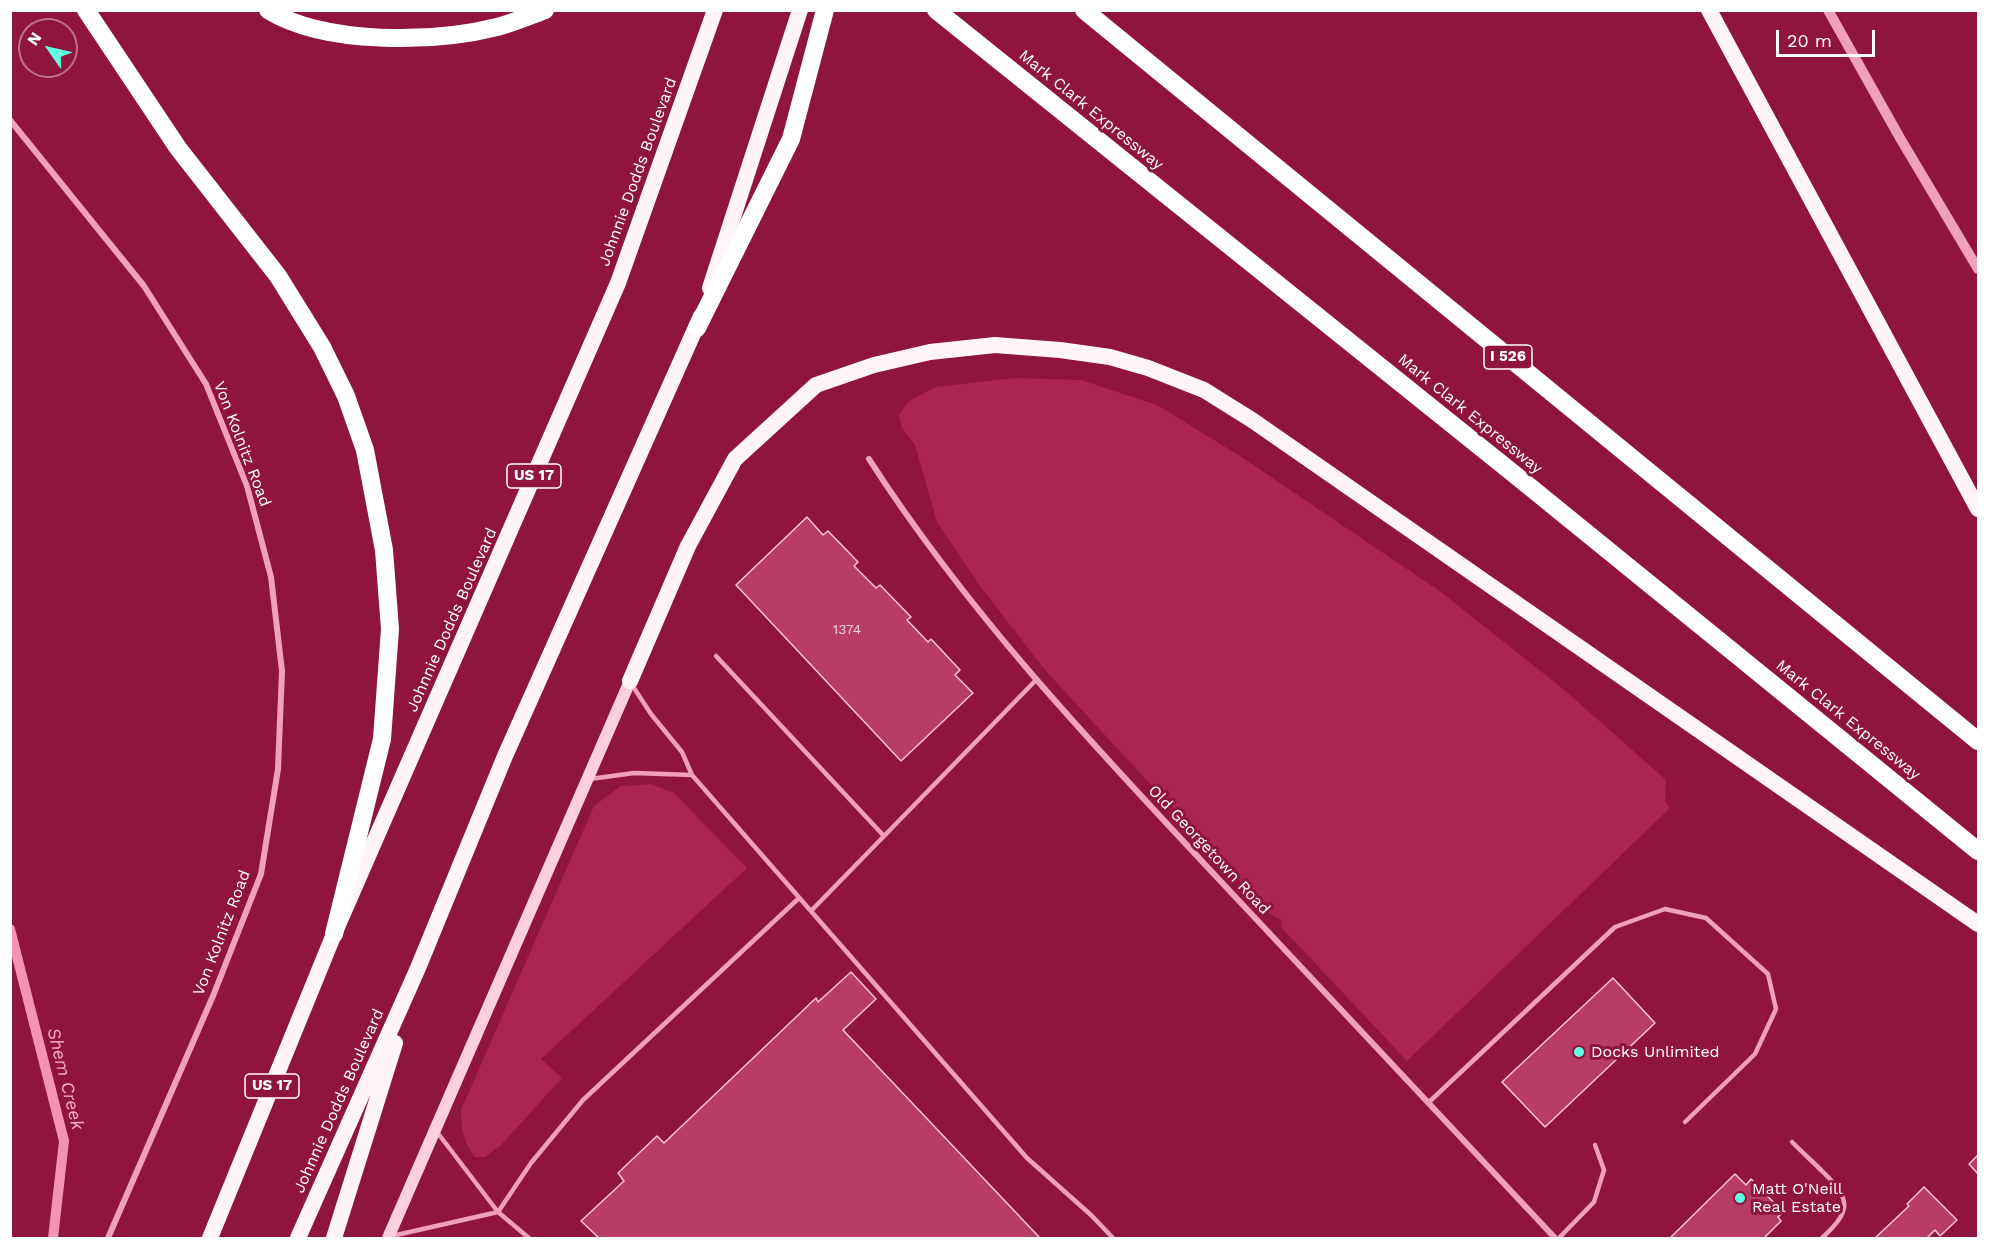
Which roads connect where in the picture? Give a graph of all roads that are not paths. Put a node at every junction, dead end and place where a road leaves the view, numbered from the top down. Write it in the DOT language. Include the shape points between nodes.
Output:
graph roads {
  1 [pos="86,10"];
  2 [pos="268,10"];
  3 [pos="544,10"];
  4 [pos="715,10"];
  5 [pos="800,10"];
  6 [pos="825,10"];
  7 [pos="936,10"];
  8 [pos="1084,10"];
  9 [pos="1709,10"];
  10 [pos="1828,10"];
  11 [pos="10,120"];
  12 [pos="1978,269"];
  13 [pos="697,328"];
  14 [pos="869,459"];
  15 [pos="1978,508"];
  16 [pos="716,656"];
  17 [pos="1037,679"];
  18 [pos="630,681"];
  19 [pos="1978,741"];
  20 [pos="692,775"];
  21 [pos="587,780"];
  22 [pos="883,835"];
  23 [pos="1978,851"];
  24 [pos="800,898"];
  25 [pos="811,911"];
  26 [pos="1978,924"];
  27 [pos="334,934"];
  28 [pos="418,968"];
  29 [pos="1428,1103"];
  30 [pos="1685,1122"];
  31 [pos="435,1130"];
  32 [pos="1792,1142"];
  33 [pos="1595,1145"];
  34 [pos="498,1212"];
  35 [pos="389,1237"];
  36 [pos="108,1239"];
  37 [pos="210,1239"];
  38 [pos="298,1239"];
  39 [pos="334,1239"];
  40 [pos="529,1239"];
  41 [pos="1113,1239"];
  42 [pos="1557,1239"];
  43 [pos="1822,1239"];
  1 -- 27 [label="highway" via="178,148 278,276 322,347 346,396 365,450 384,550 390,629 382,739"];
  2 -- 3 [label="highway" via="316,30 433,37 497,27"];
  4 -- 27 [label="highway, Johnnie Dodds Boulevard / US 17" via="618,283"];
  5 -- 13 [label="highway, Johnnie Dodds Boulevard"];
  6 -- 13 [label="highway" via="792,140"];
  7 -- 23 [label="highway, Mark Clark Expressway"];
  8 -- 19 [label="highway, I 526"];
  9 -- 15 [label="highway"];
  10 -- 12 [label="street"];
  11 -- 36 [label="street, Von Kolnitz Road" via="144,286 206,384 247,486 268,566 282,671 278,769 261,874"];
  13 -- 28 [label="highway, Johnnie Dodds Boulevard" via="505,756"];
  14 -- 17 [label="street, Old Georgetown Road" via="976,609"];
  16 -- 22 [label="lane"];
  17 -- 22 [label="lane"];
  17 -- 29 [label="street, Old Georgetown Road" via="1105,758"];
  18 -- 20 [label="lane" via="682,752"];
  18 -- 21 [label="main road"];
  18 -- 26 [label="highway" via="688,546 735,459 816,385 874,365 930,352 994,345 1110,357 1204,390 1252,420"];
  20 -- 21 [label="lane" via="634,773"];
  20 -- 24 [label="lane"];
  21 -- 31 [label="main road"];
  22 -- 25 [label="lane"];
  24 -- 25 [label="lane"];
  24 -- 34 [label="lane" via="583,1100 531,1163"];
  25 -- 41 [label="lane" via="1027,1158"];
  27 -- 37 [label="highway, Johnnie Dodds Boulevard / US 17"];
  28 -- 38 [label="highway, Johnnie Dodds Boulevard"];
  28 -- 39 [label="highway"];
  29 -- 30 [label="lane" via="1615,927 1665,909 1706,918 1768,974 1776,1009 1755,1054"];
  29 -- 42 [label="street, Old Georgetown Road"];
  31 -- 34 [label="lane"];
  31 -- 35 [label="main road"];
  32 -- 43 [label="lane" via="1844,1196 1844,1210 1838,1223"];
  33 -- 42 [label="lane" via="1604,1170 1594,1202"];
  34 -- 35 [label="lane"];
  34 -- 40 [label="lane"];
}
